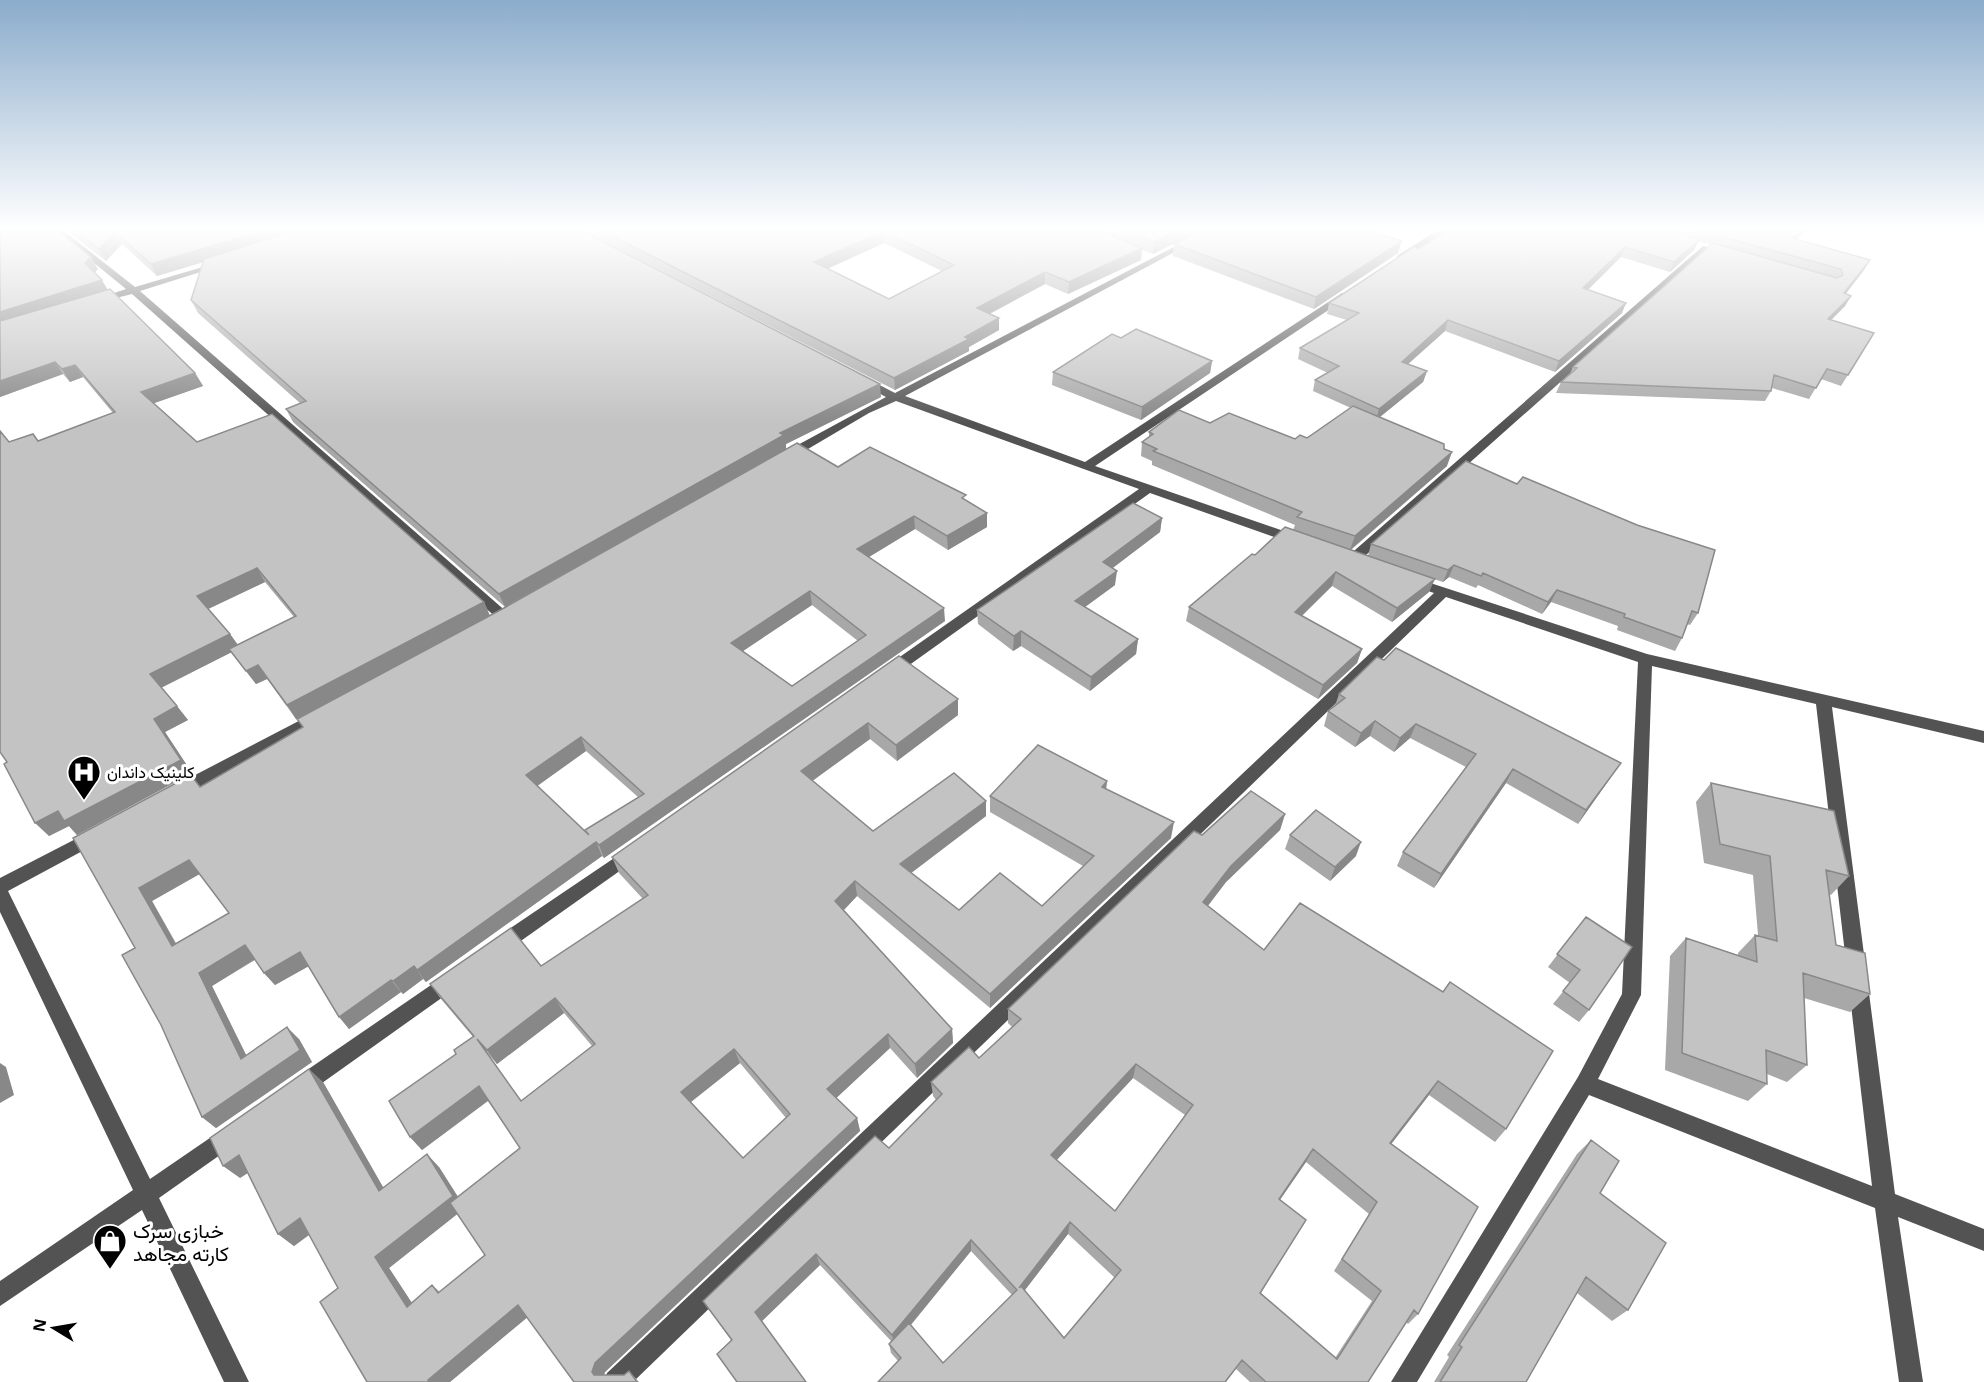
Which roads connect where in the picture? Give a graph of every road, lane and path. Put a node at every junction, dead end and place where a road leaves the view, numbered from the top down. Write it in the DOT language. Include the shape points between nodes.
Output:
graph roads {
  1 [pos="116,295"];
  2 [pos="139,295"];
  3 [pos="1088,295"];
  4 [pos="1345,295"];
  5 [pos="1651,295"];
  6 [pos="89,304"];
  7 [pos="853,376"];
  8 [pos="895,397"];
  9 [pos="772,464"];
  10 [pos="1086,467"];
  11 [pos="1149,489"];
  12 [pos="1307,544"];
  13 [pos="1371,567"];
  14 [pos="1400,577"];
  15 [pos="1443,592"];
  16 [pos="504,617"];
  17 [pos="1645,659"];
  18 [pos="876,681"];
  19 [pos="1822,700"];
  20 [pos="335,708"];
  21 [pos="1984,737"];
  22 [pos="167,798"];
  23 [pos="105,831"];
  24 [pos="642,846"];
  25 [pos="0,887"];
  26 [pos="0,893"];
  27 [pos="486,955"];
  28 [pos="467,969"];
  29 [pos="1585,1084"];
  30 [pos="292,1093"];
  31 [pos="243,1127"];
  32 [pos="145,1196"];
  33 [pos="1885,1201"];
  34 [pos="1984,1240"];
  35 [pos="0,1295"];
  36 [pos="237,1382"];
  37 [pos="616,1382"];
  38 [pos="1403,1382"];
  39 [pos="1911,1382"];
  1 -- 6 [label="street"];
  2 -- 16 [label="street"];
  3 -- 8 [label="street"];
  4 -- 10 [label="street"];
  5 -- 13 [label="street" via="1347,558"];
  7 -- 8 [label="street"];
  8 -- 9 [label="street"];
  8 -- 10 [label="street"];
  10 -- 11 [label="street"];
  11 -- 12 [label="street"];
  11 -- 18 [label="street"];
  14 -- 15 [label="street"];
  15 -- 17 [label="street"];
  15 -- 37 [label="street"];
  17 -- 19 [label="street"];
  17 -- 29 [label="street" via="1631,995"];
  19 -- 21 [label="street"];
  19 -- 33 [label="street"];
  20 -- 22 [label="street"];
  23 -- 25 [label="street"];
  24 -- 27 [label="street"];
  26 -- 32 [label="street"];
  28 -- 30 [label="street"];
  29 -- 33 [label="street"];
  29 -- 38 [label="street"];
  31 -- 32 [label="street"];
  32 -- 35 [label="street"];
  32 -- 36 [label="street"];
  33 -- 34 [label="street"];
  33 -- 39 [label="street"];
}
